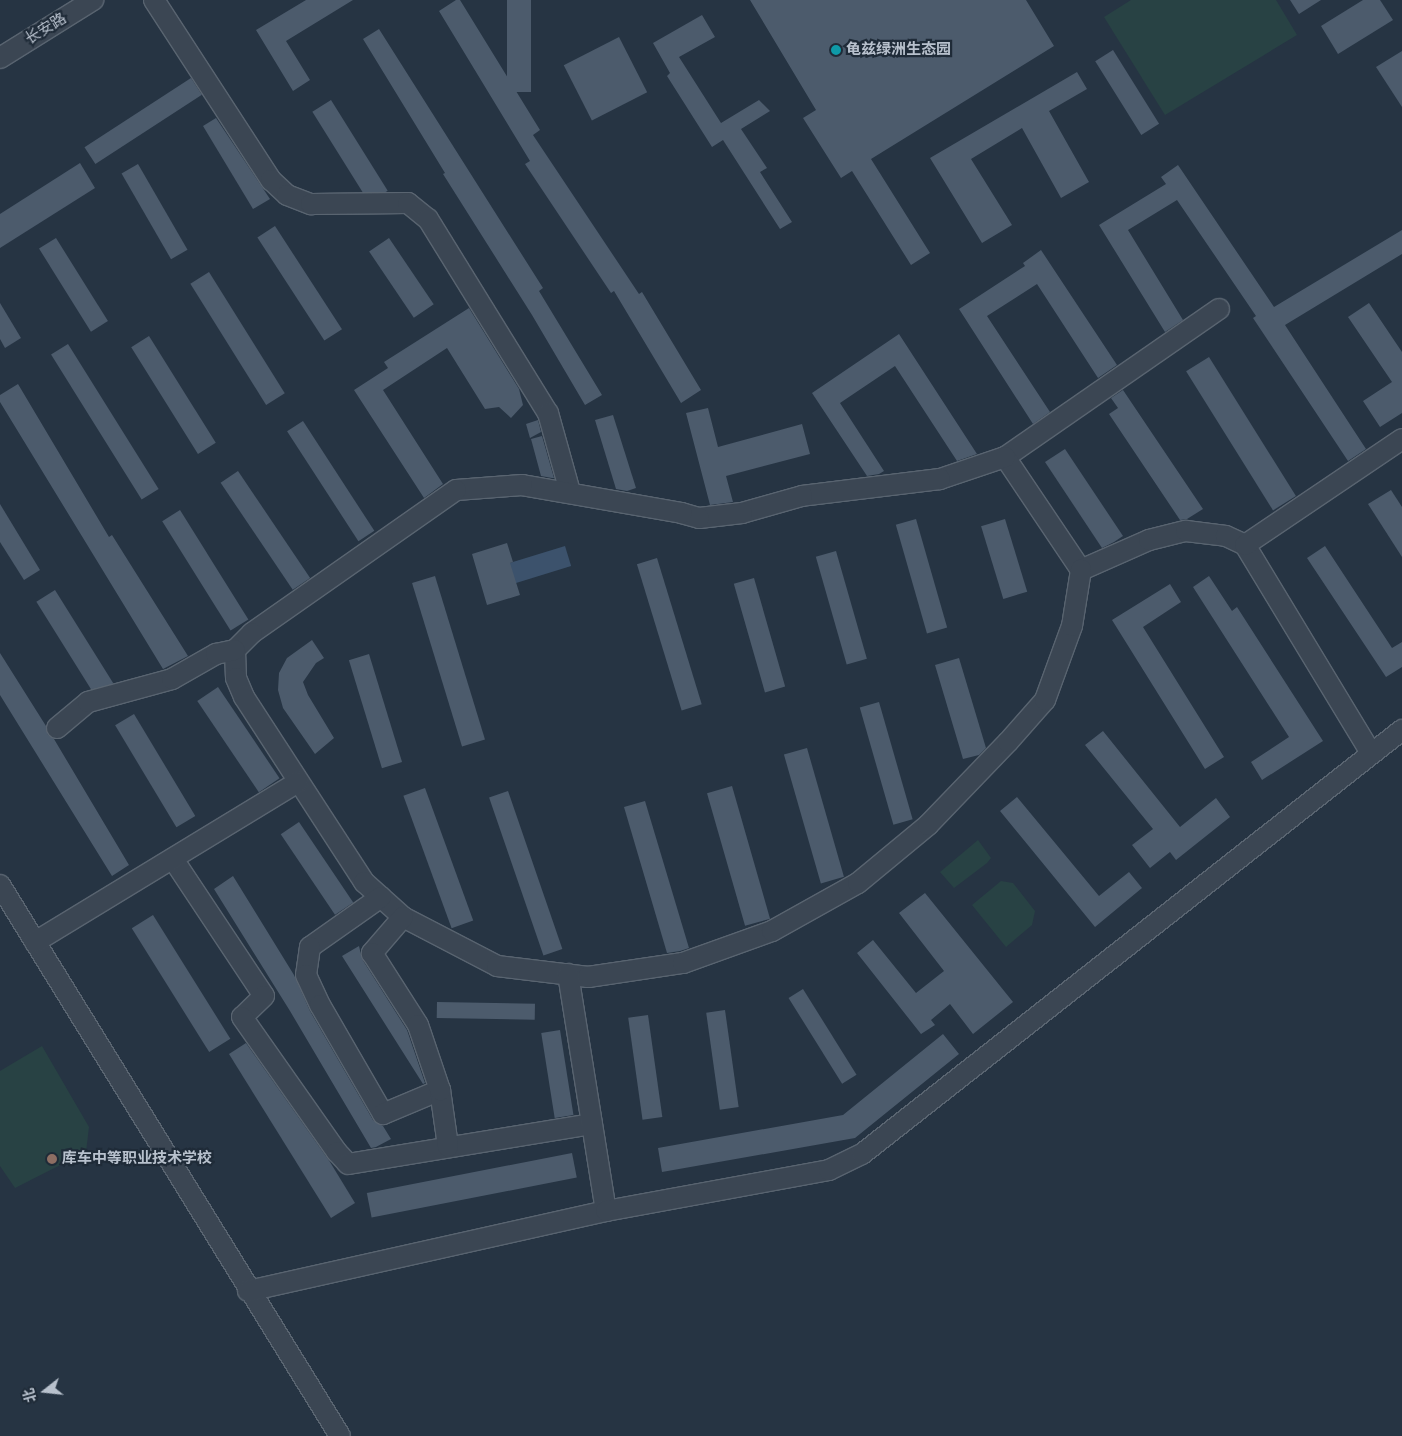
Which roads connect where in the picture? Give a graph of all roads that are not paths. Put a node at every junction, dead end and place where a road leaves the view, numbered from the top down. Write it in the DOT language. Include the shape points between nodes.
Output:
graph roads {
  1 [pos="93,0"];
  2 [pos="154,0"];
  3 [pos="0,58"];
  4 [pos="1219,308"];
  5 [pos="1402,439"];
  6 [pos="1005,457"];
  7 [pos="570,492"];
  8 [pos="1245,544"];
  9 [pos="1081,570"];
  10 [pos="235,650"];
  11 [pos="57,728"];
  12 [pos="1402,730"];
  13 [pos="1371,753"];
  14 [pos="298,782"];
  15 [pos="173,859"];
  16 [pos="0,885"];
  17 [pos="381,897"];
  18 [pos="403,917"];
  19 [pos="35,942"];
  20 [pos="568,974"];
  21 [pos="440,1090"];
  22 [pos="592,1124"];
  23 [pos="448,1146"];
  24 [pos="606,1211"];
  25 [pos="248,1291"];
  26 [pos="340,1436"];
  1 -- 3 [label="street, 长安路"];
  2 -- 7 [label="street" via="271,180 287,195 310,204 408,203 428,220 548,413"];
  4 -- 6 [label="street"];
  5 -- 8 [label="street"];
  6 -- 7 [label="street" via="940,479 802,496 742,513 699,518 682,512"];
  6 -- 9 [label="street"];
  7 -- 10 [label="street" via="522,485 456,490 252,633"];
  8 -- 9 [label="street" via="1226,536 1186,531 1149,540"];
  8 -- 13 [label="street"];
  9 -- 20 [label="street" via="1072,626 1044,700 928,825 858,883 772,931 683,963 588,976"];
  10 -- 11 [label="street" via="216,654 172,680 88,702"];
  10 -- 14 [label="street" via="236,678 244,697"];
  12 -- 13 [label="street"];
  13 -- 24 [label="street" via="862,1154 829,1170"];
  14 -- 15 [label="street"];
  14 -- 17 [label="street" via="364,882"];
  15 -- 19 [label="street"];
  15 -- 23 [label="street" via="264,996 242,1017 336,1152 348,1164"];
  16 -- 19 [label="street"];
  17 -- 18 [label="street"];
  17 -- 21 [label="street" via="310,947 306,975 383,1114"];
  18 -- 20 [label="street" via="497,966"];
  18 -- 21 [label="street" via="372,953 418,1025"];
  19 -- 25 [label="street"];
  20 -- 22 [label="street"];
  21 -- 23 [label="street"];
  22 -- 23 [label="street"];
  22 -- 24 [label="street"];
  24 -- 25 [label="street"];
  25 -- 26 [label="street"];
}
